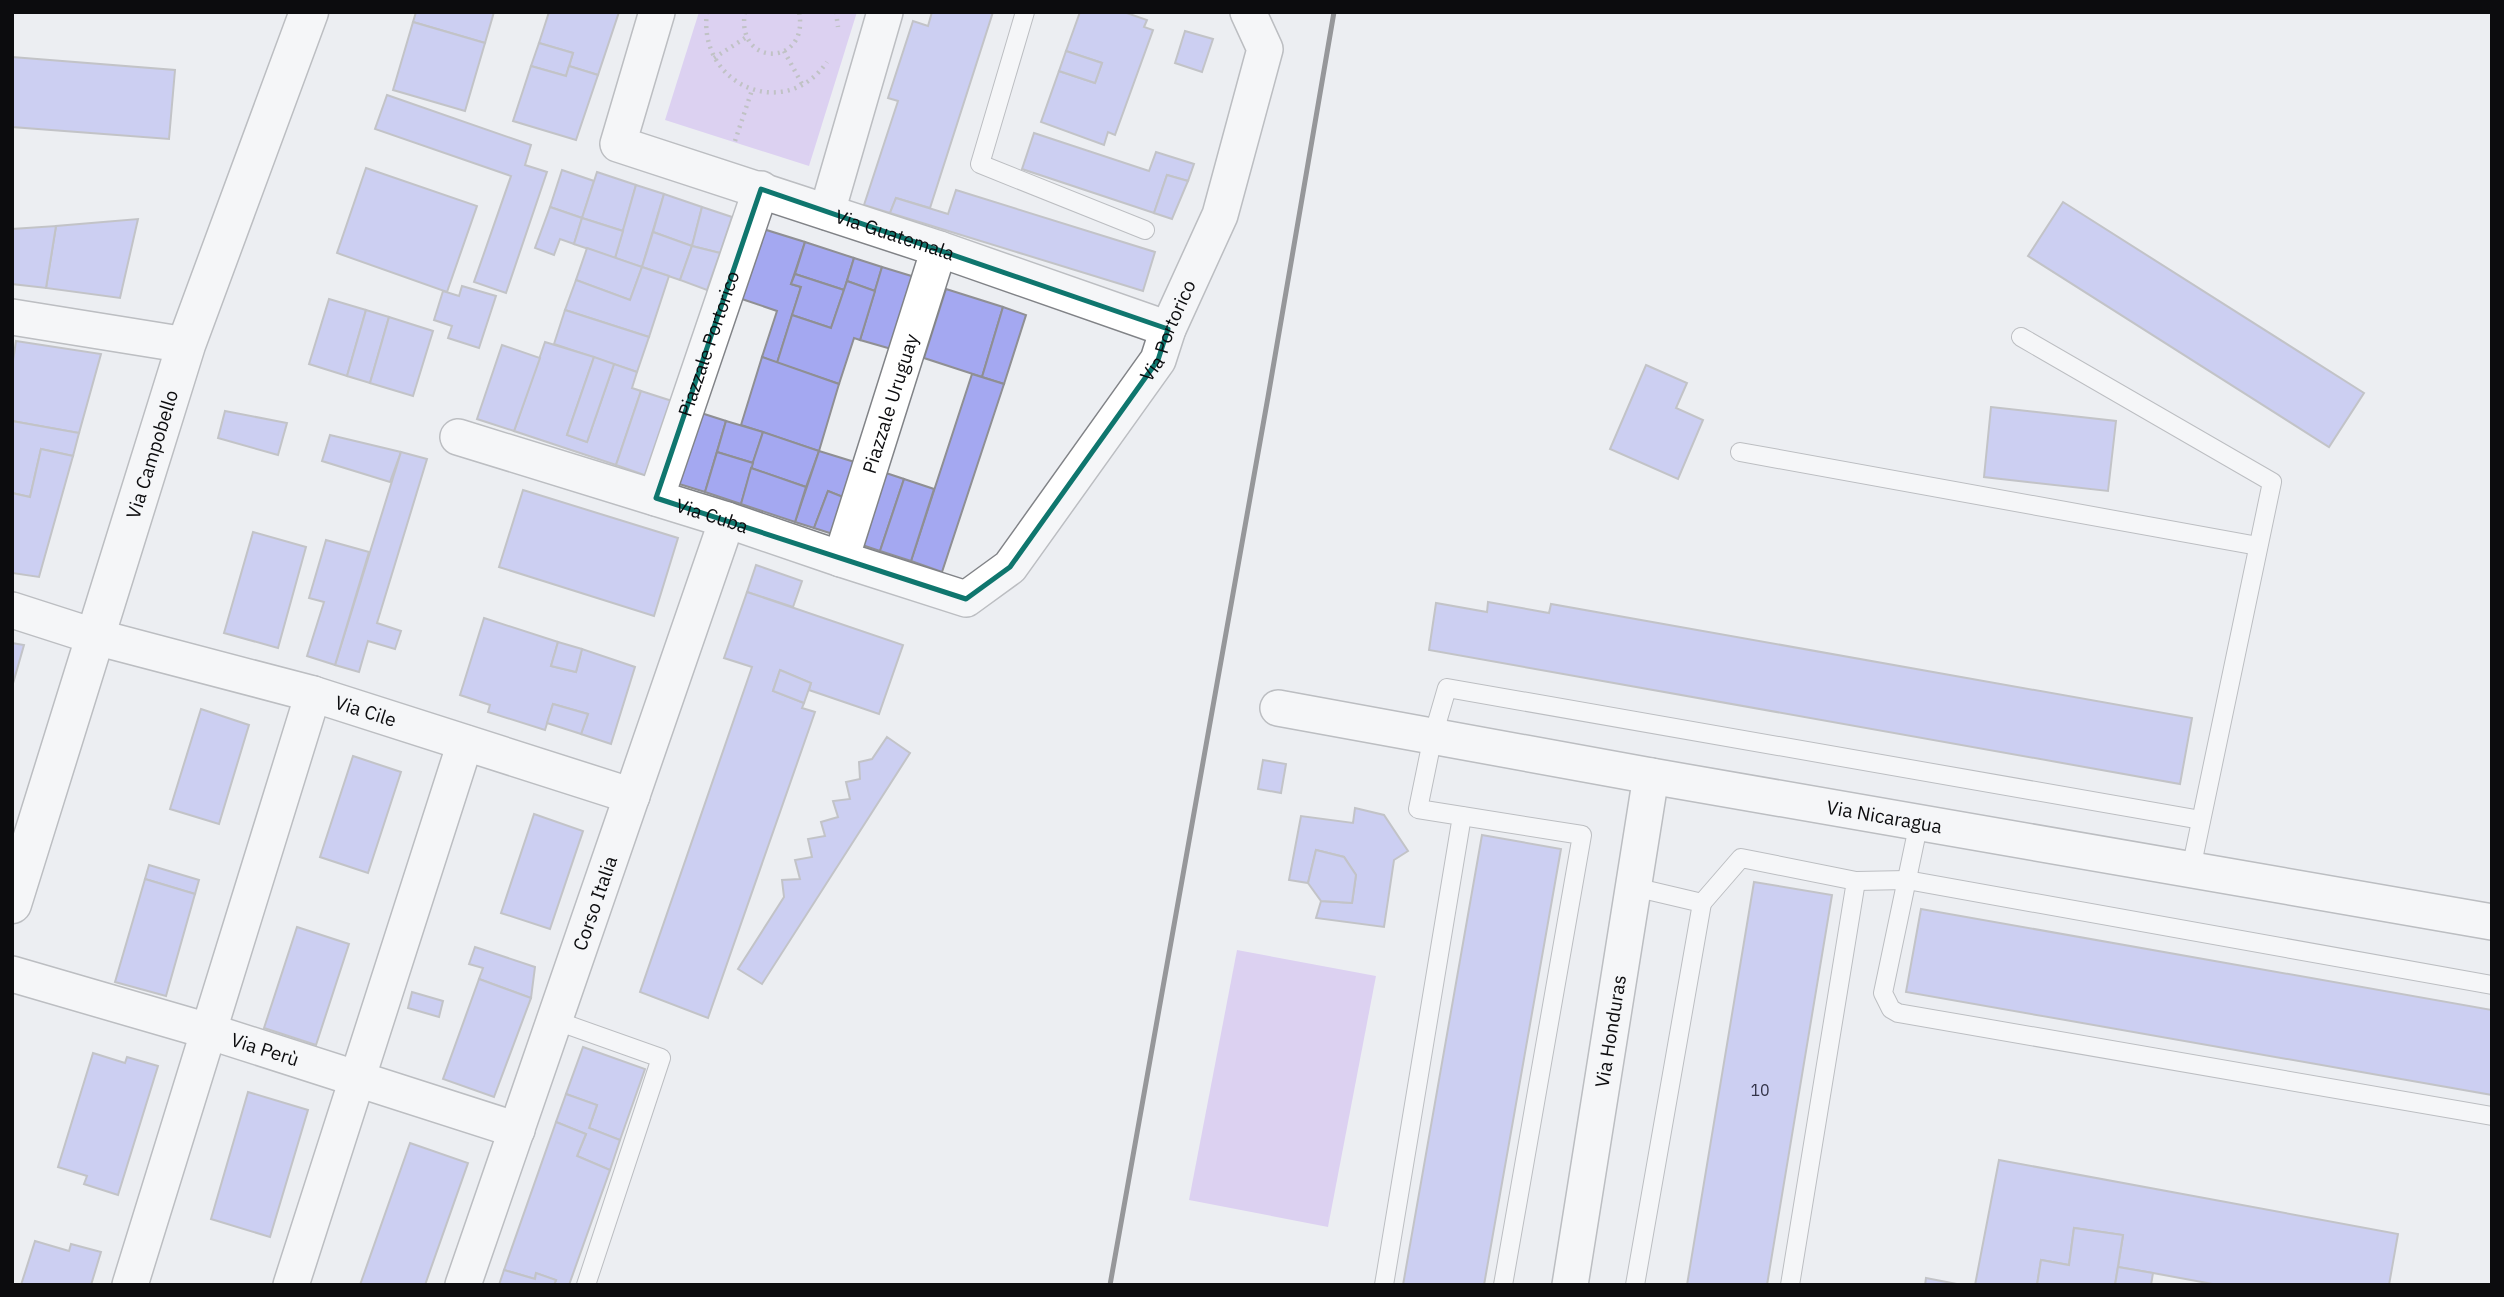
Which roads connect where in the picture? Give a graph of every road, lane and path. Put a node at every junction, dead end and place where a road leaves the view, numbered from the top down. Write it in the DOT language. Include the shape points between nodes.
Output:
graph roads {
  1 [pos="309,12"];
  2 [pos="657,12"];
  3 [pos="707,12"];
  4 [pos="745,12"];
  5 [pos="799,12"];
  6 [pos="835,12"];
  7 [pos="885,12"];
  8 [pos="1025,12"];
  9 [pos="1248,12"];
  10 [pos="836,36"];
  11 [pos="745,38"];
  12 [pos="784,51"];
  13 [pos="831,55"];
  14 [pos="714,58"];
  15 [pos="802,85"];
  16 [pos="752,90"];
  17 [pos="723,179"];
  18 [pos="761,190"];
  19 [pos="827,212"];
  20 [pos="1144,230"];
  21 [pos="939,249"];
  22 [pos="12,317"];
  23 [pos="1168,329"];
  24 [pos="2021,337"];
  25 [pos="186,345"];
  26 [pos="458,438"];
  27 [pos="1740,452"];
  28 [pos="656,498"];
  29 [pos="727,520"];
  30 [pos="2258,546"];
  31 [pos="841,559"];
  32 [pos="966,599"];
  33 [pos="12,610"];
  34 [pos="96,637"];
  35 [pos="313,694"];
  36 [pos="1278,708"];
  37 [pos="1433,736"];
  38 [pos="465,743"];
  39 [pos="1651,776"];
  40 [pos="632,796"];
  41 [pos="1462,816"];
  42 [pos="2201,820"];
  43 [pos="1919,822"];
  44 [pos="2191,869"];
  45 [pos="1907,880"];
  46 [pos="1856,881"];
  47 [pos="1634,887"];
  48 [pos="12,902"];
  49 [pos="1702,903"];
  50 [pos="2492,922"];
  51 [pos="12,974"];
  52 [pos="2492,985"];
  53 [pos="554,1020"];
  54 [pos="208,1031"];
  55 [pos="358,1078"];
  56 [pos="2492,1116"];
  57 [pos="517,1129"];
  58 [pos="130,1285"];
  59 [pos="292,1285"];
  60 [pos="463,1285"];
  61 [pos="586,1285"];
  62 [pos="1384,1285"];
  63 [pos="1503,1285"];
  64 [pos="1570,1285"];
  65 [pos="1635,1285"];
  66 [pos="1790,1285"];
  1 -- 25 [label="main road, Via Campobello"];
  2 -- 17 [label="street, Via Guatemala" via="618,144"];
  3 -- 14 [label="path" via="708,48"];
  4 -- 11 [label="path"];
  5 -- 12 [label="path" via="799,38"];
  6 -- 10 [label="path"];
  7 -- 19 [label="street"];
  8 -- 20 [label="lane" via="980,164"];
  9 -- 23 [label="street, Via Portorico" via="1265,49 1220,215"];
  11 -- 12 [label="path" via="766,54"];
  11 -- 14 [label="path"];
  12 -- 15 [label="path"];
  13 -- 15 [label="path"];
  14 -- 16 [label="path" via="733,80"];
  15 -- 16 [label="path" via="773,92"];
  16 -- 17 [label="path"];
  17 -- 18 [label="street, Via Guatemala"];
  18 -- 19 [label="street, Via Guatemala"];
  18 -- 28 [label="street, Piazzale Portorico"];
  19 -- 21 [label="street, Via Guatemala"];
  21 -- 23 [label="street, Via Guatemala"];
  21 -- 31 [label="street, Piazzale Uruguay"];
  22 -- 25 [label="street"];
  23 -- 32 [label="street, Via Portorico" via="1158,360 1010,567"];
  24 -- 30 [label="lane" via="2272,482"];
  25 -- 34 [label="main road, Via Campobello"];
  26 -- 28 [label="street, Via Cuba"];
  27 -- 30 [label="lane"];
  28 -- 29 [label="street, Via Cuba"];
  29 -- 31 [label="street, Via Cuba"];
  29 -- 40 [label="street, Corso Italia"];
  30 -- 42 [label="lane"];
  31 -- 32 [label="street, Via Cuba"];
  33 -- 34 [label="street, Via Cile"];
  34 -- 35 [label="street, Via Cile"];
  34 -- 48 [label="main road, Via Campobello"];
  35 -- 38 [label="street, Via Cile"];
  35 -- 54 [label="street"];
  36 -- 37 [label="street, Via Nicaragua"];
  37 -- 39 [label="street, Via Nicaragua"];
  37 -- 41 [label="lane" via="1418,809"];
  37 -- 42 [label="lane" via="1447,688"];
  38 -- 40 [label="street, Via Cile"];
  38 -- 55 [label="street"];
  39 -- 43 [label="street, Via Nicaragua"];
  39 -- 47 [label="street, Via Honduras"];
  40 -- 53 [label="street, Corso Italia"];
  41 -- 62 [label="lane"];
  41 -- 63 [label="lane" via="1581,835"];
  42 -- 44 [label="lane"];
  43 -- 44 [label="street, Via Nicaragua"];
  43 -- 45 [label="lane"];
  44 -- 50 [label="street, Via Nicaragua"];
  45 -- 46 [label="lane"];
  45 -- 52 [label="lane"];
  45 -- 56 [label="lane" via="1883,993 1898,1013"];
  46 -- 49 [label="lane" via="1741,858"];
  46 -- 66 [label="lane"];
  47 -- 49 [label="lane"];
  47 -- 64 [label="street, Via Honduras"];
  49 -- 65 [label="lane"];
  51 -- 54 [label="street, Via Perù"];
  53 -- 57 [label="street, Corso Italia"];
  53 -- 61 [label="lane" via="661,1058"];
  54 -- 55 [label="street, Via Perù"];
  54 -- 58 [label="street"];
  55 -- 57 [label="street, Via Perù"];
  55 -- 59 [label="street"];
  57 -- 60 [label="street, Corso Italia"];
}
